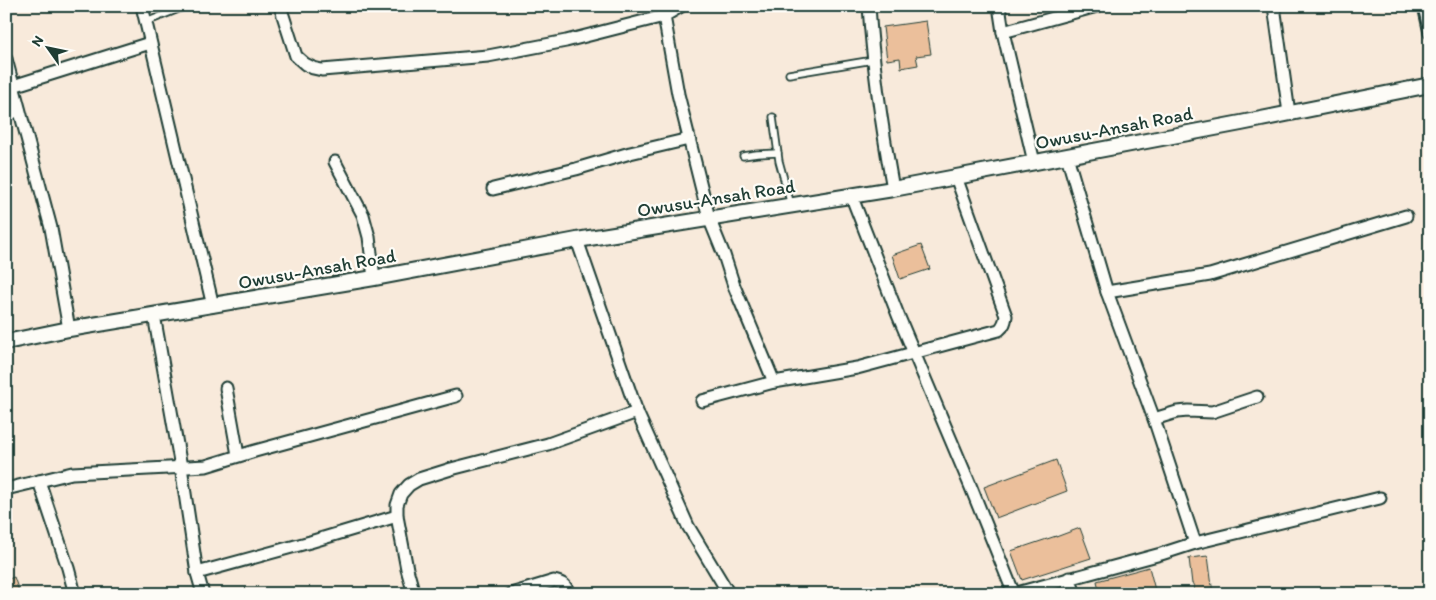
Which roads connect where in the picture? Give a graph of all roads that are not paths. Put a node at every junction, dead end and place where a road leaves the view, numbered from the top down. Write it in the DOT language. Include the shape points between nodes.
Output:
graph roads {
  1 [pos="142,6"];
  2 [pos="186,6"];
  3 [pos="280,6"];
  4 [pos="681,6"];
  5 [pos="868,6"];
  6 [pos="999,6"];
  7 [pos="1097,6"];
  8 [pos="1274,6"];
  9 [pos="1424,6"];
  10 [pos="662,11"];
  11 [pos="146,22"];
  12 [pos="1003,32"];
  13 [pos="1430,33"];
  14 [pos="150,42"];
  15 [pos="6,59"];
  16 [pos="873,60"];
  17 [pos="789,74"];
  18 [pos="1430,85"];
  19 [pos="13,86"];
  20 [pos="19,110"];
  21 [pos="1290,113"];
  22 [pos="6,115"];
  23 [pos="773,117"];
  24 [pos="690,139"];
  25 [pos="778,152"];
  26 [pos="743,156"];
  27 [pos="1067,156"];
  28 [pos="336,162"];
  29 [pos="1034,162"];
  30 [pos="956,177"];
  31 [pos="893,188"];
  32 [pos="493,189"];
  33 [pos="851,195"];
  34 [pos="791,205"];
  35 [pos="1406,216"];
  36 [pos="709,218"];
  37 [pos="577,240"];
  38 [pos="374,278"];
  39 [pos="1107,292"];
  40 [pos="213,306"];
  41 [pos="154,315"];
  42 [pos="69,330"];
  43 [pos="6,342"];
  44 [pos="914,353"];
  45 [pos="774,382"];
  46 [pos="226,388"];
  47 [pos="456,396"];
  48 [pos="1257,397"];
  49 [pos="702,401"];
  50 [pos="637,412"];
  51 [pos="1154,419"];
  52 [pos="238,455"];
  53 [pos="181,467"];
  54 [pos="39,481"];
  55 [pos="6,489"];
  56 [pos="1380,498"];
  57 [pos="396,516"];
  58 [pos="1195,542"];
  59 [pos="197,573"];
  60 [pos="1069,578"];
  61 [pos="75,594"];
  62 [pos="203,594"];
  63 [pos="414,594"];
  64 [pos="511,594"];
  65 [pos="569,594"];
  66 [pos="729,594"];
  67 [pos="1014,594"];
  68 [pos="1075,594"];
  1 -- 11 [label="street"];
  2 -- 11 [label="lane"];
  3 -- 10 [label="street" via="296,56 305,64 322,70 488,56 566,41"];
  4 -- 10 [label="street"];
  5 -- 16 [label="street"];
  6 -- 12 [label="street"];
  7 -- 12 [label="street"];
  8 -- 21 [label="street"];
  9 -- 13 [label="street"];
  10 -- 24 [label="street"];
  11 -- 14 [label="street"];
  12 -- 29 [label="street"];
  14 -- 19 [label="street"];
  14 -- 40 [label="street"];
  15 -- 19 [label="street"];
  16 -- 17 [label="lane"];
  16 -- 31 [label="street"];
  18 -- 21 [label="street, Owusu-Ansah Road"];
  19 -- 20 [label="street"];
  20 -- 22 [label="street"];
  20 -- 42 [label="street" via="51,228"];
  21 -- 27 [label="street, Owusu-Ansah Road"];
  23 -- 25 [label="lane"];
  24 -- 32 [label="street"];
  24 -- 36 [label="street"];
  25 -- 26 [label="lane"];
  25 -- 34 [label="lane"];
  27 -- 29 [label="street, Owusu-Ansah Road"];
  27 -- 39 [label="street"];
  28 -- 38 [label="street" via="363,214"];
  29 -- 30 [label="street, Owusu-Ansah Road"];
  30 -- 31 [label="street, Owusu-Ansah Road"];
  30 -- 44 [label="street" via="1006,322 999,330"];
  31 -- 33 [label="street, Owusu-Ansah Road"];
  33 -- 34 [label="street, Owusu-Ansah Road"];
  33 -- 44 [label="street"];
  34 -- 36 [label="street, Owusu-Ansah Road"];
  35 -- 39 [label="street" via="1210,275"];
  36 -- 37 [label="street, Owusu-Ansah Road"];
  36 -- 45 [label="street"];
  37 -- 38 [label="street, Owusu-Ansah Road"];
  37 -- 50 [label="street"];
  38 -- 40 [label="street, Owusu-Ansah Road"];
  39 -- 51 [label="street"];
  40 -- 41 [label="street, Owusu-Ansah Road"];
  41 -- 42 [label="street, Owusu-Ansah Road"];
  41 -- 53 [label="street"];
  42 -- 43 [label="street, Owusu-Ansah Road"];
  44 -- 45 [label="street" via="857,368"];
  44 -- 67 [label="street"];
  45 -- 49 [label="street"];
  46 -- 52 [label="street"];
  47 -- 52 [label="street"];
  48 -- 51 [label="street" via="1212,412 1177,412"];
  50 -- 57 [label="street" via="548,444 418,479 401,494"];
  50 -- 66 [label="street" via="688,526"];
  51 -- 58 [label="street"];
  52 -- 53 [label="street" via="206,466"];
  53 -- 54 [label="street" via="72,473"];
  53 -- 59 [label="street"];
  54 -- 55 [label="street"];
  54 -- 61 [label="street"];
  56 -- 58 [label="street"];
  57 -- 59 [label="street"];
  57 -- 63 [label="street"];
  58 -- 60 [label="street"];
  59 -- 62 [label="street"];
  60 -- 67 [label="street"];
  60 -- 68 [label="street"];
  64 -- 65 [label="street" via="554,581 566,586"];
}
